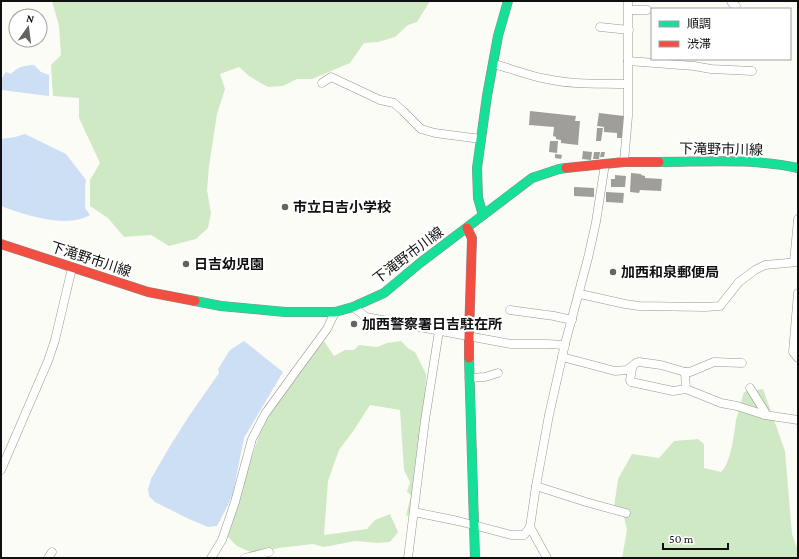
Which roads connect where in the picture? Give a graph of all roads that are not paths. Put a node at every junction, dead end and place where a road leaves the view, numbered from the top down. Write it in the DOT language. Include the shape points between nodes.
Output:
graph roads {
  1 [pos="508,1"];
  2 [pos="628,1"];
  3 [pos="628,10"];
  4 [pos="647,10"];
  5 [pos="600,27"];
  6 [pos="629,30"];
  7 [pos="628,61"];
  8 [pos="493,64"];
  9 [pos="752,71"];
  10 [pos="322,83"];
  11 [pos="627,84"];
  12 [pos="481,139"];
  13 [pos="624,162"];
  14 [pos="605,164"];
  15 [pos="798,168"];
  16 [pos="483,215"];
  17 [pos="798,219"];
  18 [pos="468,228"];
  19 [pos="1,244"];
  20 [pos="796,262"];
  21 [pos="72,268"];
  22 [pos="798,293"];
  23 [pos="580,294"];
  24 [pos="353,307"];
  25 [pos="510,310"];
  26 [pos="335,312"];
  27 [pos="572,320"];
  28 [pos="439,331"];
  29 [pos="469,336"];
  30 [pos="565,345"];
  31 [pos="562,357"];
  32 [pos="798,358"];
  33 [pos="742,363"];
  34 [pos="630,368"];
  35 [pos="685,372"];
  36 [pos="498,373"];
  37 [pos="469,378"];
  38 [pos="750,388"];
  39 [pos="686,389"];
  40 [pos="765,415"];
  41 [pos="798,420"];
  42 [pos="1,470"];
  43 [pos="536,486"];
  44 [pos="414,512"];
  45 [pos="626,513"];
  46 [pos="473,525"];
  47 [pos="530,528"];
  48 [pos="269,552"];
  49 [pos="211,558"];
  50 [pos="245,558"];
  51 [pos="408,558"];
  52 [pos="475,558"];
  53 [pos="547,558"];
  1 -- 8 [label="main road"];
  2 -- 3 [label="street"];
  3 -- 4 [label="street"];
  3 -- 6 [label="street"];
  5 -- 6 [label="street"];
  6 -- 7 [label="street"];
  7 -- 9 [label="street"];
  7 -- 11 [label="street"];
  8 -- 11 [label="street" via="560,82"];
  8 -- 12 [label="main road"];
  10 -- 12 [label="street" via="331,77 394,104 421,129"];
  11 -- 13 [label="street" via="628,116"];
  12 -- 16 [label="main road" via="477,172 478,198"];
  13 -- 14 [label="main road, 下滝野市川線"];
  13 -- 15 [label="main road, 下滝野市川線" via="751,162"];
  14 -- 16 [label="main road, 下滝野市川線" via="559,169 532,178"];
  14 -- 23 [label="street" via="596,222"];
  16 -- 18 [label="main road, 下滝野市川線"];
  17 -- 20 [label="street"];
  18 -- 24 [label="main road, 下滝野市川線" via="384,293"];
  18 -- 29 [label="main road" via="472,238"];
  19 -- 21 [label="main road, 下滝野市川線"];
  20 -- 23 [label="street" via="765,265 755,270 738,282 720,306 639,306"];
  21 -- 26 [label="main road, 下滝野市川線" via="148,292 221,306 285,312"];
  21 -- 42 [label="street" via="48,361"];
  22 -- 32 [label="street" via="793,352"];
  23 -- 27 [label="street"];
  24 -- 26 [label="main road, 下滝野市川線"];
  24 -- 28 [label="street" via="366,317"];
  25 -- 27 [label="street"];
  26 -- 49 [label="street" via="327,330 266,414 252,439 222,540"];
  27 -- 30 [label="street"];
  28 -- 29 [label="street"];
  28 -- 44 [label="street"];
  29 -- 30 [label="street" via="511,344"];
  29 -- 37 [label="main road"];
  30 -- 31 [label="street"];
  31 -- 34 [label="street" via="615,371"];
  31 -- 43 [label="street" via="548,415"];
  33 -- 35 [label="street" via="714,362"];
  34 -- 35 [label="street" via="639,362"];
  34 -- 39 [label="street" via="631,382 673,392"];
  35 -- 39 [label="street"];
  36 -- 37 [label="street"];
  37 -- 46 [label="main road"];
  38 -- 40 [label="street"];
  39 -- 40 [label="street" via="721,403"];
  40 -- 41 [label="street"];
  43 -- 45 [label="street"];
  43 -- 47 [label="street"];
  44 -- 46 [label="street"];
  44 -- 51 [label="street"];
  46 -- 47 [label="street" via="511,535 524,535"];
  46 -- 52 [label="main road"];
  47 -- 53 [label="street"];
  48 -- 50 [label="street"];
}
